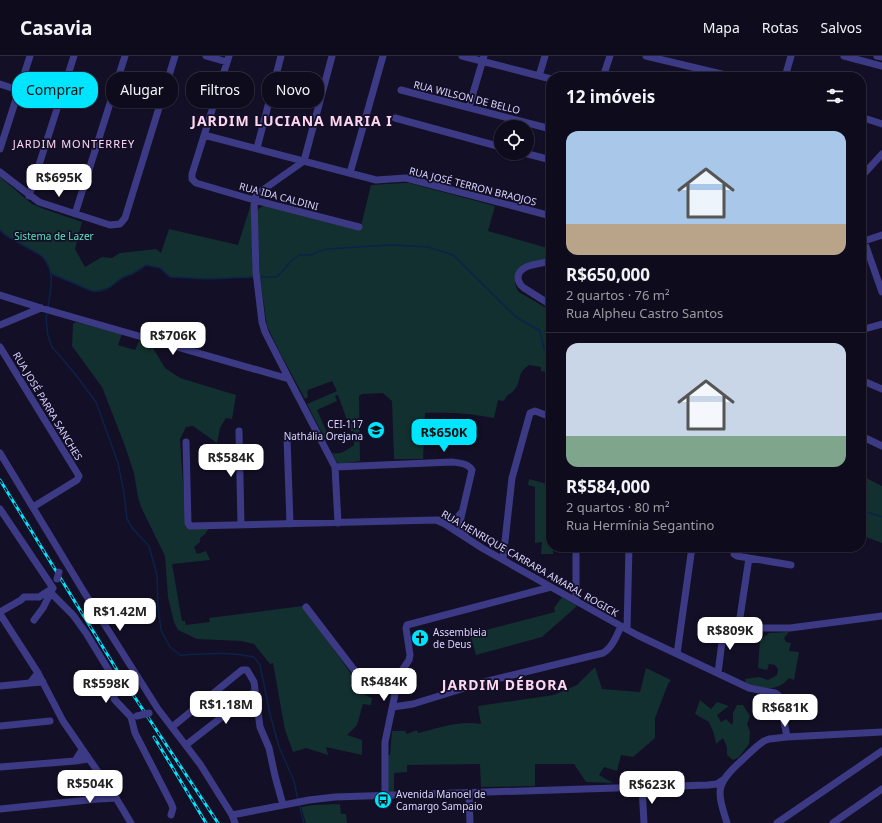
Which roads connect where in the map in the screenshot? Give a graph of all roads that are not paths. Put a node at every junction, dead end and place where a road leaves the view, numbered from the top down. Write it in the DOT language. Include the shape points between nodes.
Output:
graph roads {
  1 [pos="30,56"];
  2 [pos="125,56"];
  3 [pos="175,56"];
  4 [pos="206,56"];
  5 [pos="281,56"];
  6 [pos="332,56"];
  7 [pos="382,56"];
  8 [pos="462,56"];
  9 [pos="545,56"];
  10 [pos="610,56"];
  11 [pos="646,56"];
  12 [pos="791,56"];
  13 [pos="844,56"];
  14 [pos="878,56"];
  15 [pos="71,57"];
  16 [pos="882,57"];
  17 [pos="228,59"];
  18 [pos="483,59"];
  19 [pos="882,66"];
  20 [pos="24,72"];
  21 [pos="605,72"];
  22 [pos="713,72"];
  23 [pos="786,72"];
  24 [pos="539,76"];
  25 [pos="546,78"];
  26 [pos="0,84"];
  27 [pos="12,88"];
  28 [pos="401,90"];
  29 [pos="13,108"];
  30 [pos="469,108"];
  31 [pos="395,118"];
  32 [pos="867,119"];
  33 [pos="882,124"];
  34 [pos="546,129"];
  35 [pos="204,135"];
  36 [pos="494,145"];
  37 [pos="257,148"];
  38 [pos="0,149"];
  39 [pos="882,154"];
  40 [pos="534,156"];
  41 [pos="546,159"];
  42 [pos="304,161"];
  43 [pos="0,172"];
  44 [pos="866,172"];
  45 [pos="350,173"];
  46 [pos="29,196"];
  47 [pos="254,200"];
  48 [pos="75,214"];
  49 [pos="546,215"];
  50 [pos="359,227"];
  51 [pos="882,236"];
  52 [pos="866,241"];
  53 [pos="866,252"];
  54 [pos="546,262"];
  55 [pos="882,292"];
  56 [pos="0,294"];
  57 [pos="16,300"];
  58 [pos="546,302"];
  59 [pos="42,308"];
  60 [pos="20,316"];
  61 [pos="882,324"];
  62 [pos="0,325"];
  63 [pos="866,329"];
  64 [pos="0,347"];
  65 [pos="289,379"];
  66 [pos="866,382"];
  67 [pos="882,389"];
  68 [pos="546,415"];
  69 [pos="239,431"];
  70 [pos="287,437"];
  71 [pos="866,438"];
  72 [pos="186,442"];
  73 [pos="882,446"];
  74 [pos="0,453"];
  75 [pos="335,467"];
  76 [pos="33,507"];
  77 [pos="0,509"];
  78 [pos="462,512"];
  79 [pos="436,520"];
  80 [pos="338,523"];
  81 [pos="290,524"];
  82 [pos="241,525"];
  83 [pos="468,538"];
  84 [pos="576,552"];
  85 [pos="629,552"];
  86 [pos="691,552"];
  87 [pos="736,552"];
  88 [pos="749,558"];
  89 [pos="64,559"];
  90 [pos="504,559"];
  91 [pos="791,565"];
  92 [pos="551,587"];
  93 [pos="52,590"];
  94 [pos="576,601"];
  95 [pos="306,607"];
  96 [pos="0,613"];
  97 [pos="882,616"];
  98 [pos="34,620"];
  99 [pos="739,624"];
  100 [pos="3,626"];
  101 [pos="624,628"];
  102 [pos="677,654"];
  103 [pos="38,673"];
  104 [pos="718,673"];
  105 [pos="399,675"];
  106 [pos="43,682"];
  107 [pos="30,683"];
  108 [pos="0,686"];
  109 [pos="255,691"];
  110 [pos="393,707"];
  111 [pos="158,709"];
  112 [pos="59,714"];
  113 [pos="134,716"];
  114 [pos="50,721"];
  115 [pos="63,721"];
  116 [pos="0,726"];
  117 [pos="172,727"];
  118 [pos="882,732"];
  119 [pos="787,737"];
  120 [pos="186,745"];
  121 [pos="82,750"];
  122 [pos="882,751"];
  123 [pos="88,759"];
  124 [pos="75,761"];
  125 [pos="0,767"];
  126 [pos="721,785"];
  127 [pos="642,787"];
  128 [pos="882,789"];
  129 [pos="111,790"];
  130 [pos="469,793"];
  131 [pos="385,795"];
  132 [pos="116,798"];
  133 [pos="98,799"];
  134 [pos="283,805"];
  135 [pos="0,809"];
  136 [pos="171,815"];
  137 [pos="232,816"];
  138 [pos="131,823"];
  139 [pos="235,823"];
  140 [pos="470,823"];
  141 [pos="644,823"];
  142 [pos="727,823"];
  143 [pos="777,823"];
  144 [pos="833,823"];
  1 -- 20 [label="street"];
  2 -- 48 [label="street"];
  3 -- 48 [label="street" via="125,218 120,224 110,225"];
  4 -- 17 [label="street"];
  5 -- 37 [label="street"];
  6 -- 42 [label="street"];
  7 -- 45 [label="street"];
  8 -- 18 [label="street"];
  9 -- 24 [label="street"];
  10 -- 21 [label="street"];
  11 -- 22 [label="street"];
  12 -- 23 [label="street"];
  13 -- 19 [label="street"];
  14 -- 16 [label="street"];
  15 -- 46 [label="street"];
  17 -- 35 [label="street"];
  18 -- 24 [label="street"];
  18 -- 30 [label="street"];
  24 -- 25 [label="street"];
  26 -- 27 [label="street"];
  28 -- 30 [label="street, RUA WILSON DE BELLO"];
  29 -- 38 [label="street"];
  30 -- 34 [label="street, RUA WILSON DE BELLO"];
  31 -- 36 [label="street"];
  32 -- 33 [label="street"];
  35 -- 37 [label="street, RUA JOSÉ TERRON BRAOJOS"];
  35 -- 47 [label="street, RUA IDA CALDINI" via="192,174 194,182"];
  37 -- 42 [label="street, RUA JOSÉ TERRON BRAOJOS"];
  39 -- 44 [label="street"];
  40 -- 41 [label="street"];
  42 -- 45 [label="street, RUA JOSÉ TERRON BRAOJOS"];
  42 -- 47 [label="street" via="257,194"];
  43 -- 46 [label="street"];
  45 -- 49 [label="street, RUA JOSÉ TERRON BRAOJOS" via="376,180 406,178"];
  46 -- 48 [label="street"];
  47 -- 50 [label="street, RUA IDA CALDINI"];
  47 -- 65 [label="street" via="260,308 265,332"];
  51 -- 52 [label="street"];
  53 -- 55 [label="street"];
  54 -- 58 [label="street" via="526,267 521,270 518,278 520,285"];
  56 -- 57 [label="street"];
  57 -- 59 [label="street"];
  57 -- 60 [label="street" via="24,308"];
  59 -- 60 [label="street"];
  59 -- 65 [label="street"];
  60 -- 62 [label="street"];
  61 -- 63 [label="street"];
  64 -- 76 [label="street, RUA JOSÉ PARRA SANCHES" via="79,476 77,480"];
  65 -- 75 [label="street"];
  66 -- 67 [label="street"];
  68 -- 90 [label="street" via="535,411 530,413 512,478"];
  69 -- 82 [label="street"];
  70 -- 81 [label="street"];
  71 -- 73 [label="street"];
  72 -- 82 [label="street, RUA HENRIQUE CARRARA AMARAL ROGICK" via="188,523 190,526"];
  74 -- 76 [label="street"];
  75 -- 78 [label="street" via="466,464 472,470"];
  75 -- 80 [label="street"];
  76 -- 89 [label="street"];
  77 -- 93 [label="street"];
  78 -- 79 [label="street" via="454,519"];
  78 -- 83 [label="street" via="460,526"];
  79 -- 80 [label="street, RUA HENRIQUE CARRARA AMARAL ROGICK"];
  79 -- 83 [label="street, RUA HENRIQUE CARRARA AMARAL ROGICK"];
  80 -- 81 [label="street, RUA HENRIQUE CARRARA AMARAL ROGICK"];
  81 -- 82 [label="street, RUA HENRIQUE CARRARA AMARAL ROGICK"];
  83 -- 90 [label="street, RUA HENRIQUE CARRARA AMARAL ROGICK"];
  84 -- 94 [label="street"];
  85 -- 101 [label="street"];
  86 -- 102 [label="street"];
  87 -- 88 [label="street"];
  88 -- 91 [label="street"];
  88 -- 99 [label="street"];
  89 -- 93 [label="street"];
  89 -- 111 [label="street"];
  90 -- 92 [label="street, RUA HENRIQUE CARRARA AMARAL ROGICK"];
  92 -- 94 [label="street, RUA HENRIQUE CARRARA AMARAL ROGICK"];
  92 -- 105 [label="street" via="407,625 410,655"];
  93 -- 96 [label="street" via="39,597 24,597"];
  93 -- 98 [label="street"];
  93 -- 113 [label="street" via="86,633 111,674 115,684 114,699"];
  94 -- 101 [label="street, RUA HENRIQUE CARRARA AMARAL ROGICK"];
  95 -- 105 [label="street" via="358,675"];
  96 -- 100 [label="street"];
  97 -- 99 [label="street" via="790,628 763,628"];
  99 -- 104 [label="street" via="728,622 724,626"];
  100 -- 103 [label="street"];
  101 -- 102 [label="street, RUA HENRIQUE CARRARA AMARAL ROGICK"];
  101 -- 110 [label="street" via="603,653 484,682 413,704"];
  102 -- 104 [label="street, RUA HENRIQUE CARRARA AMARAL ROGICK"];
  103 -- 106 [label="street"];
  103 -- 107 [label="street"];
  104 -- 119 [label="street, RUA HENRIQUE CARRARA AMARAL ROGICK" via="749,688 778,696"];
  105 -- 110 [label="street"];
  106 -- 107 [label="street"];
  106 -- 112 [label="street"];
  107 -- 108 [label="street"];
  109 -- 117 [label="street" via="247,670 242,670"];
  109 -- 120 [label="street"];
  109 -- 134 [label="street" via="260,728 269,748"];
  110 -- 131 [label="street" via="385,742"];
  111 -- 113 [label="street, bridge" via="149,714"];
  111 -- 117 [label="street"];
  112 -- 114 [label="street"];
  112 -- 115 [label="street"];
  113 -- 136 [label="street" via="135,733 171,802"];
  114 -- 115 [label="street"];
  114 -- 116 [label="street"];
  115 -- 121 [label="street"];
  117 -- 120 [label="street"];
  118 -- 119 [label="street"];
  119 -- 126 [label="street" via="769,738 764,741 728,773"];
  120 -- 137 [label="street"];
  121 -- 123 [label="street"];
  121 -- 124 [label="street"];
  122 -- 143 [label="street"];
  123 -- 124 [label="street"];
  123 -- 129 [label="street"];
  124 -- 125 [label="street"];
  126 -- 127 [label="street"];
  126 -- 142 [label="street" via="721,806"];
  127 -- 130 [label="street"];
  127 -- 141 [label="street"];
  128 -- 144 [label="street"];
  129 -- 132 [label="street"];
  129 -- 133 [label="street"];
  130 -- 131 [label="street"];
  130 -- 140 [label="street"];
  131 -- 134 [label="street" via="335,797"];
  132 -- 133 [label="street"];
  132 -- 138 [label="street"];
  133 -- 135 [label="street"];
  134 -- 137 [label="street"];
  137 -- 139 [label="street"];
}
